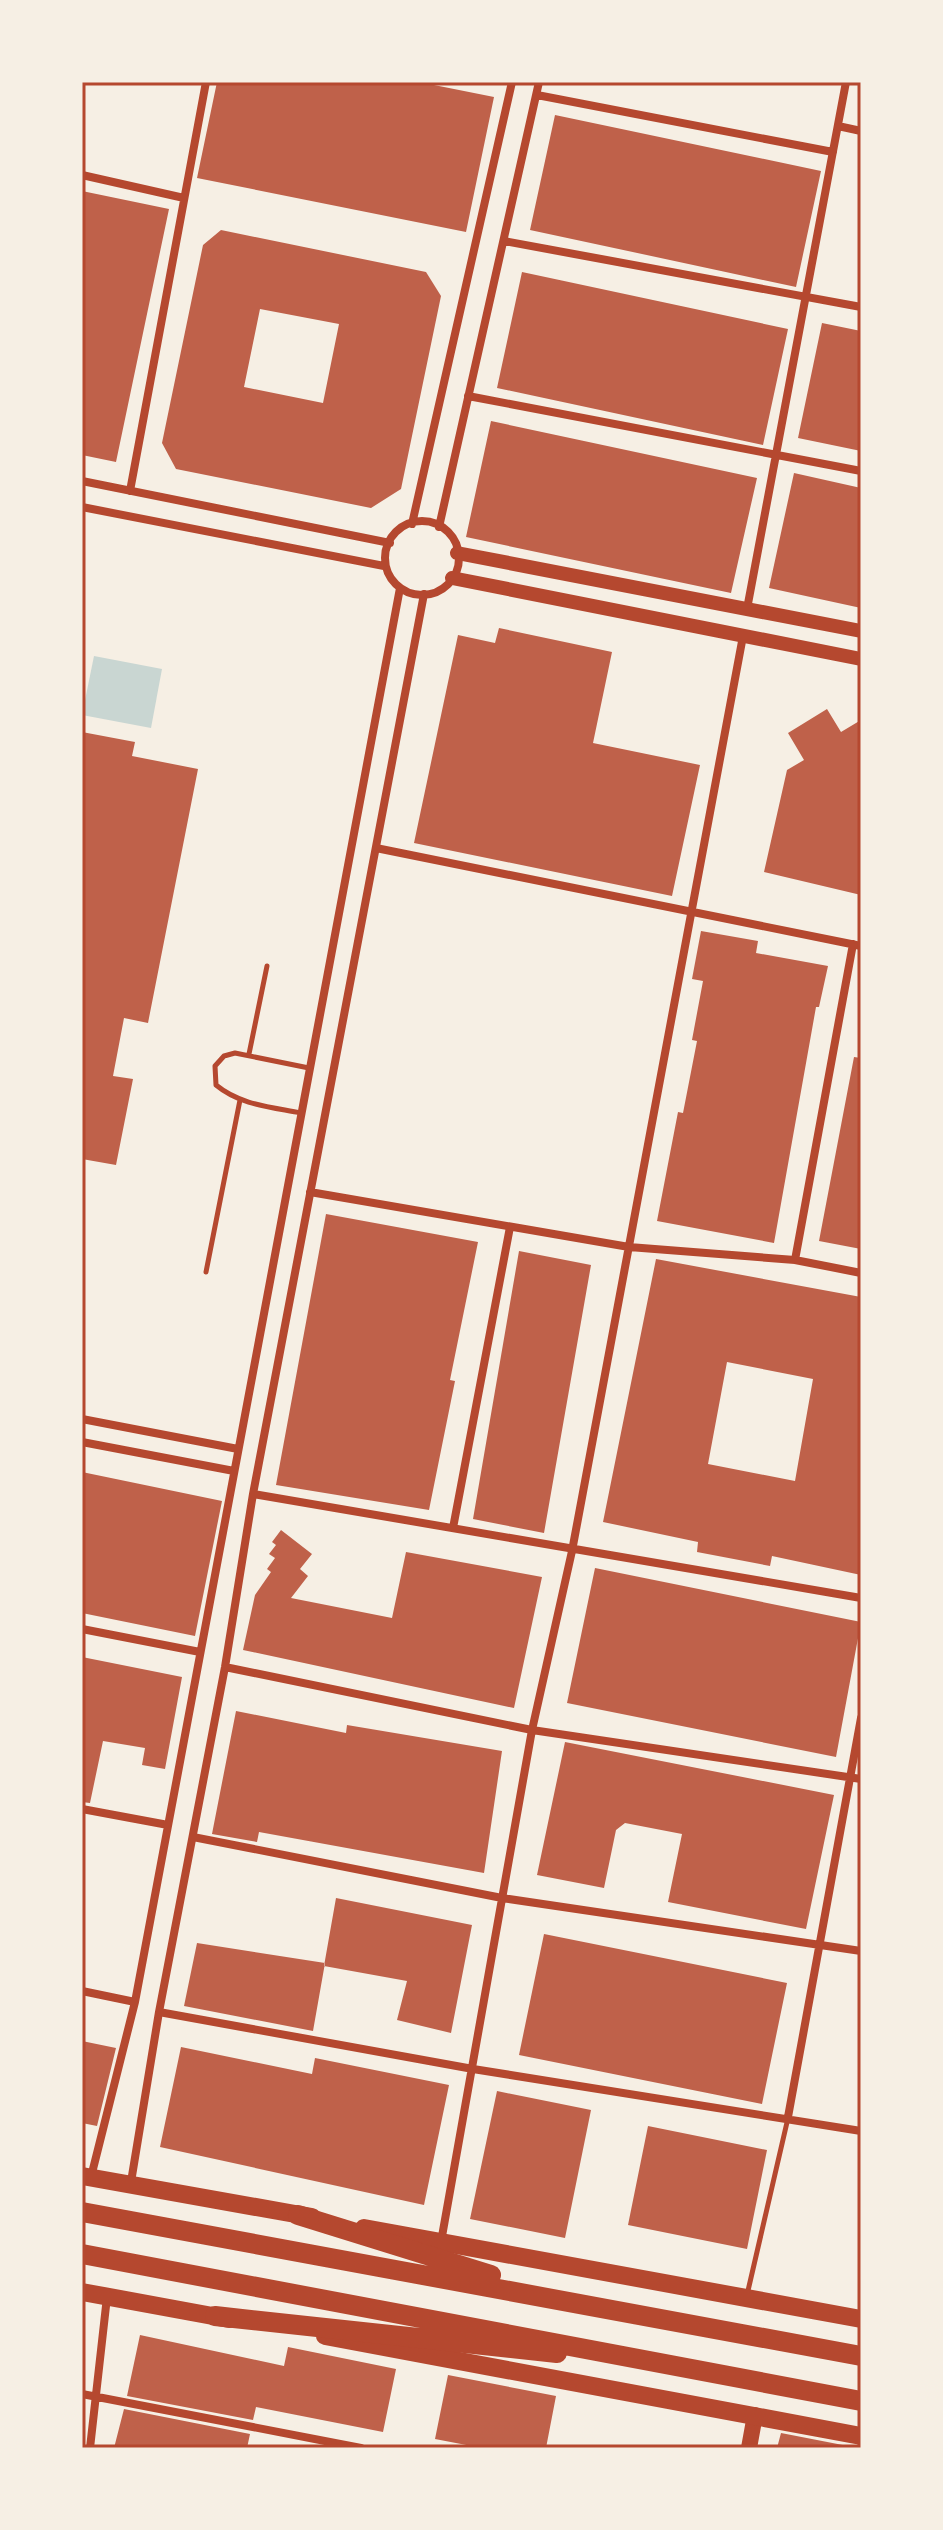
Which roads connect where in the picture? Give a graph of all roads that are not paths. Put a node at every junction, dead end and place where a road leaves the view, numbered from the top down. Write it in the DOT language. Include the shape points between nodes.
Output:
graph roads {
  1 [pos="206,82"];
  2 [pos="512,82"];
  3 [pos="539,82"];
  4 [pos="846,82"];
  5 [pos="537,95"];
  6 [pos="838,126"];
  7 [pos="861,131"];
  8 [pos="833,152"];
  9 [pos="82,175"];
  10 [pos="184,198"];
  11 [pos="504,241"];
  12 [pos="806,297"];
  13 [pos="861,307"];
  14 [pos="468,396"];
  15 [pos="776,455"];
  16 [pos="861,471"];
  17 [pos="82,481"];
  18 [pos="130,491"];
  19 [pos="82,507"];
  20 [pos="412,524"];
  21 [pos="439,527"];
  22 [pos="390,543"];
  23 [pos="457,553"];
  24 [pos="384,566"];
  25 [pos="452,578"];
  26 [pos="400,588"];
  27 [pos="424,594"];
  28 [pos="747,609"];
  29 [pos="861,631"];
  30 [pos="743,636"];
  31 [pos="861,659"];
  32 [pos="376,848"];
  33 [pos="691,911"];
  34 [pos="857,945"];
  35 [pos="267,966"];
  36 [pos="249,1054"];
  37 [pos="310,1068"];
  38 [pos="240,1100"];
  39 [pos="301,1113"];
  40 [pos="310,1192"];
  41 [pos="510,1227"];
  42 [pos="629,1247"];
  43 [pos="795,1260"];
  44 [pos="206,1272"];
  45 [pos="861,1273"];
  46 [pos="82,1419"];
  47 [pos="82,1442"];
  48 [pos="238,1449"];
  49 [pos="234,1471"];
  50 [pos="253,1494"];
  51 [pos="453,1528"];
  52 [pos="572,1551"];
  53 [pos="861,1598"];
  54 [pos="82,1629"];
  55 [pos="200,1652"];
  56 [pos="225,1667"];
  57 [pos="861,1718"];
  58 [pos="532,1730"];
  59 [pos="850,1777"];
  60 [pos="861,1779"];
  61 [pos="82,1809"];
  62 [pos="168,1825"];
  63 [pos="193,1837"];
  64 [pos="502,1898"];
  65 [pos="820,1943"];
  66 [pos="861,1951"];
  67 [pos="82,1991"];
  68 [pos="135,2002"];
  69 [pos="159,2012"];
  70 [pos="473,2069"];
  71 [pos="788,2117"];
  72 [pos="861,2131"];
  73 [pos="87,2176"];
  74 [pos="131,2182"];
  75 [pos="82,2212"];
  76 [pos="298,2215"];
  77 [pos="441,2243"];
  78 [pos="82,2254"];
  79 [pos="82,2292"];
  80 [pos="107,2297"];
  81 [pos="746,2300"];
  82 [pos="572,2301"];
  83 [pos="215,2316"];
  84 [pos="861,2319"];
  85 [pos="797,2344"];
  86 [pos="861,2350"];
  87 [pos="861,2356"];
  88 [pos="684,2365"];
  89 [pos="82,2394"];
  90 [pos="94,2396"];
  91 [pos="861,2401"];
  92 [pos="755,2415"];
  93 [pos="861,2436"];
  94 [pos="90,2448"];
  95 [pos="361,2448"];
  96 [pos="749,2448"];
  1 -- 10 [label="street"];
  2 -- 20 [label="street"];
  3 -- 5 [label="street"];
  4 -- 6 [label="street"];
  5 -- 8 [label="street"];
  5 -- 11 [label="street"];
  6 -- 7 [label="street"];
  6 -- 8 [label="street"];
  8 -- 12 [label="street"];
  9 -- 10 [label="street"];
  10 -- 18 [label="street"];
  11 -- 12 [label="street"];
  11 -- 14 [label="street"];
  12 -- 13 [label="street"];
  12 -- 15 [label="street"];
  14 -- 15 [label="street"];
  14 -- 21 [label="street"];
  15 -- 16 [label="street"];
  15 -- 28 [label="street"];
  17 -- 18 [label="street"];
  18 -- 22 [label="street"];
  19 -- 24 [label="street"];
  20 -- 21 [label="street" via="424,519"];
  20 -- 22 [label="street" via="392,533"];
  21 -- 23 [label="street" via="454,535"];
  22 -- 24 [label="street"];
  23 -- 25 [label="street" via="460,569"];
  23 -- 28 [label="street"];
  24 -- 26 [label="street"];
  25 -- 27 [label="street" via="438,594"];
  25 -- 30 [label="street"];
  26 -- 27 [label="street" via="403,593"];
  26 -- 37 [label="street"];
  27 -- 32 [label="street"];
  28 -- 29 [label="street"];
  30 -- 31 [label="street"];
  30 -- 33 [label="street"];
  32 -- 33 [label="street"];
  32 -- 40 [label="street"];
  33 -- 34 [label="street"];
  33 -- 42 [label="street"];
  34 -- 43 [label="street"];
  35 -- 36 [label="lane"];
  36 -- 37 [label="lane"];
  36 -- 38 [label="lane" via="224,1056 215,1066 216,1085"];
  37 -- 39 [label="street"];
  38 -- 39 [label="lane"];
  38 -- 44 [label="lane"];
  39 -- 48 [label="street"];
  40 -- 41 [label="street"];
  40 -- 50 [label="street"];
  41 -- 42 [label="street"];
  41 -- 51 [label="street"];
  42 -- 43 [label="street"];
  42 -- 52 [label="street"];
  43 -- 45 [label="street"];
  46 -- 48 [label="street"];
  47 -- 49 [label="street"];
  48 -- 49 [label="street"];
  49 -- 55 [label="street"];
  50 -- 51 [label="street"];
  50 -- 56 [label="street"];
  51 -- 52 [label="street"];
  52 -- 53 [label="street"];
  52 -- 58 [label="street"];
  54 -- 55 [label="street"];
  55 -- 62 [label="street"];
  56 -- 58 [label="street"];
  56 -- 63 [label="street"];
  57 -- 59 [label="street"];
  58 -- 59 [label="street"];
  58 -- 64 [label="street"];
  59 -- 60 [label="street"];
  59 -- 65 [label="street"];
  61 -- 62 [label="street"];
  62 -- 68 [label="street"];
  63 -- 64 [label="street"];
  63 -- 69 [label="street"];
  64 -- 65 [label="street"];
  64 -- 70 [label="street"];
  65 -- 66 [label="street"];
  65 -- 71 [label="street"];
  67 -- 68 [label="street"];
  68 -- 73 [label="street"];
  69 -- 70 [label="street"];
  69 -- 74 [label="street"];
  70 -- 71 [label="street"];
  70 -- 77 [label="street"];
  71 -- 72 [label="street"];
  71 -- 81 [label="lane"];
  73 -- 74 [label="main road"];
  74 -- 76 [label="main road"];
  75 -- 82 [label="highway"];
  76 -- 77 [label="main road"];
  76 -- 82 [label="highway"];
  77 -- 81 [label="main road"];
  78 -- 88 [label="highway"];
  79 -- 80 [label="main road"];
  80 -- 83 [label="main road"];
  80 -- 90 [label="street"];
  81 -- 84 [label="main road"];
  82 -- 85 [label="highway"];
  83 -- 88 [label="highway"];
  83 -- 92 [label="main road"];
  85 -- 86 [label="highway"];
  85 -- 87 [label="highway"];
  88 -- 91 [label="highway"];
  89 -- 90 [label="street"];
  90 -- 94 [label="street"];
  90 -- 95 [label="street"];
  92 -- 93 [label="main road"];
  92 -- 96 [label="main road"];
}
